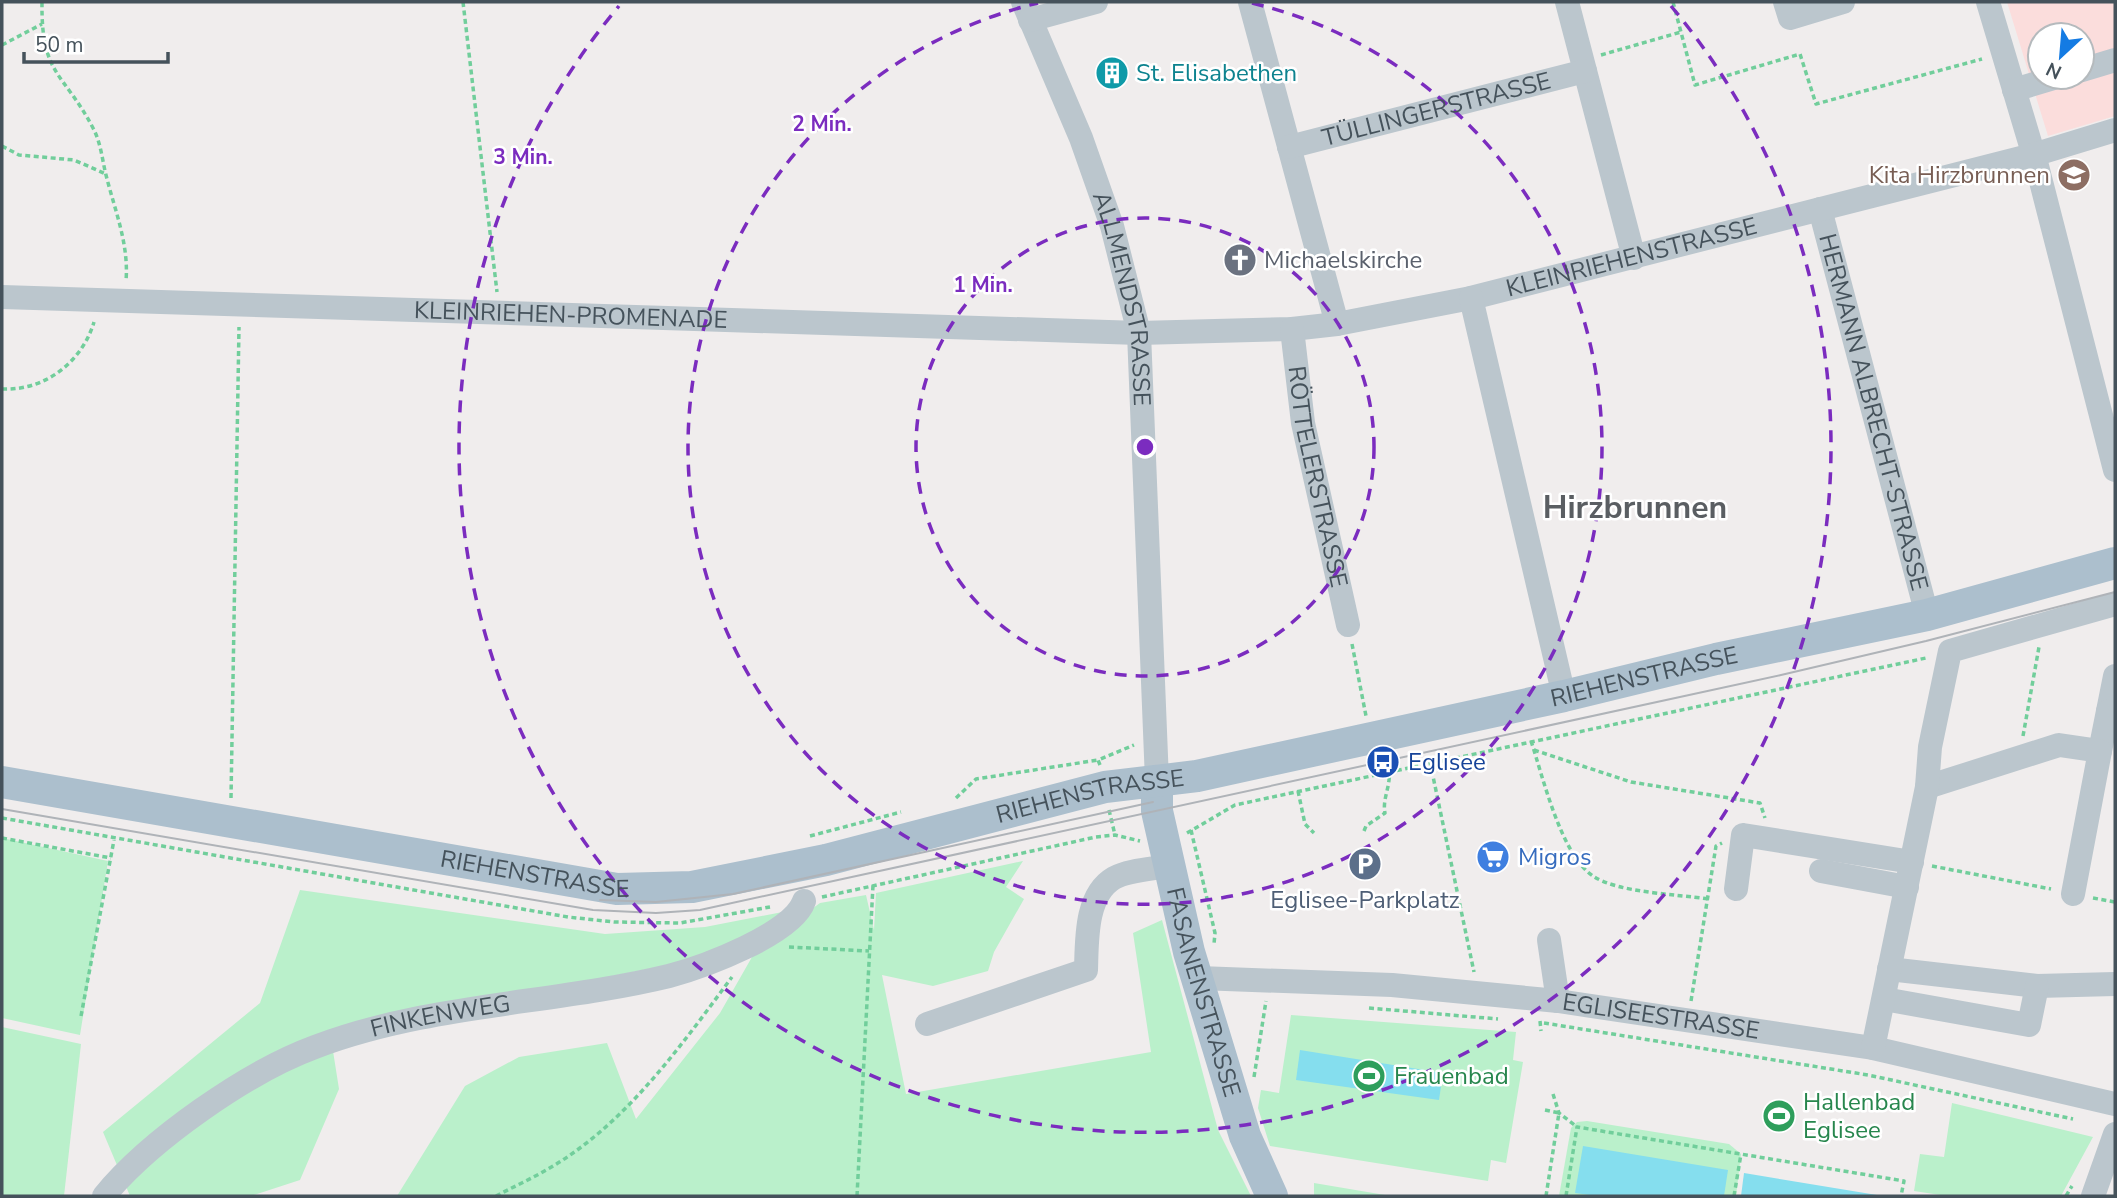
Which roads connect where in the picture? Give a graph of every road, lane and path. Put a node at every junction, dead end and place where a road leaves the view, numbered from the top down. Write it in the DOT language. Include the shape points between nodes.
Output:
graph roads {
  1 [pos="42,2"];
  2 [pos="463,2"];
  3 [pos="1096,2"];
  4 [pos="1250,2"];
  5 [pos="1567,2"];
  6 [pos="1673,2"];
  7 [pos="1785,2"];
  8 [pos="1843,2"];
  9 [pos="1988,2"];
  10 [pos="1026,11"];
  11 [pos="42,24"];
  12 [pos="1681,32"];
  13 [pos="2,45"];
  14 [pos="2004,54"];
  15 [pos="2115,60"];
  16 [pos="2096,65"];
  17 [pos="1584,71"];
  18 [pos="2026,86"];
  19 [pos="2014,90"];
  20 [pos="2115,130"];
  21 [pos="2,146"];
  22 [pos="1289,147"];
  23 [pos="2033,155"];
  24 [pos="106,174"];
  25 [pos="1820,209"];
  26 [pos="1634,258"];
  27 [pos="2,297"];
  28 [pos="1471,298"];
  29 [pos="125,302"];
  30 [pos="239,307"];
  31 [pos="97,313"];
  32 [pos="500,315"];
  33 [pos="1337,324"];
  34 [pos="1292,329"];
  35 [pos="1139,333"];
  36 [pos="2,389"];
  37 [pos="2115,470"];
  38 [pos="2115,563"];
  39 [pos="2115,604"];
  40 [pos="1927,615"];
  41 [pos="2043,624"];
  42 [pos="1348,625"];
  43 [pos="1950,651"];
  44 [pos="2115,676"];
  45 [pos="1564,696"];
  46 [pos="2112,711"];
  47 [pos="1366,717"];
  48 [pos="1135,733"];
  49 [pos="1531,741"];
  50 [pos="1534,750"];
  51 [pos="2100,751"];
  52 [pos="2020,757"];
  53 [pos="1430,762"];
  54 [pos="1389,771"];
  55 [pos="1102,773"];
  56 [pos="1157,781"];
  57 [pos="2,782"];
  58 [pos="1927,787"];
  59 [pos="1298,791"];
  60 [pos="944,801"];
  61 [pos="231,804"];
  62 [pos="905,811"];
  63 [pos="2,818"];
  64 [pos="1364,831"];
  65 [pos="1314,833"];
  66 [pos="1115,835"];
  67 [pos="1743,835"];
  68 [pos="2,838"];
  69 [pos="799,838"];
  70 [pos="114,840"];
  71 [pos="1771,840"];
  72 [pos="1160,855"];
  73 [pos="111,858"];
  74 [pos="1912,862"];
  75 [pos="1821,870"];
  76 [pos="873,885"];
  77 [pos="1907,887"];
  78 [pos="1736,889"];
  79 [pos="2073,894"];
  80 [pos="1709,899"];
  81 [pos="804,901"];
  82 [pos="2115,902"];
  83 [pos="1549,940"];
  84 [pos="753,946"];
  85 [pos="869,951"];
  86 [pos="1889,970"];
  87 [pos="1204,977"];
  88 [pos="1268,978"];
  89 [pos="2115,984"];
  90 [pos="2037,986"];
  91 [pos="1474,992"];
  92 [pos="1884,999"];
  93 [pos="1558,1001"];
  94 [pos="1362,1007"];
  95 [pos="81,1016"];
  96 [pos="1499,1019"];
  97 [pos="1687,1020"];
  98 [pos="1527,1021"];
  99 [pos="927,1024"];
  100 [pos="1873,1048"];
  101 [pos="1253,1081"];
  102 [pos="1553,1094"];
  103 [pos="2115,1104"];
  104 [pos="1545,1110"];
  105 [pos="1559,1113"];
  106 [pos="2082,1120"];
  107 [pos="1577,1127"];
  108 [pos="2115,1134"];
  109 [pos="1741,1154"];
  110 [pos="104,1196"];
  111 [pos="496,1196"];
  112 [pos="856,1196"];
  113 [pos="1272,1196"];
  114 [pos="1546,1196"];
  115 [pos="1566,1196"];
  116 [pos="1734,1196"];
  117 [pos="1901,1196"];
  118 [pos="2093,1196"];
  1 -- 11 [label="path"];
  2 -- 32 [label="path"];
  3 -- 10 [label="street"];
  4 -- 22 [label="street, TÜLLINGERSTRASSE"];
  5 -- 17 [label="street"];
  6 -- 12 [label="path"];
  7 -- 8 [label="street" via="1790,18"];
  9 -- 14 [label="street"];
  10 -- 35 [label="street, ALLMENDSTRASSE" via="1108,214"];
  11 -- 13 [label="path"];
  11 -- 24 [label="path" via="46,55 95,131"];
  12 -- 14 [label="path" via="1695,85 1800,54 1816,104"];
  12 -- 17 [label="path" via="1598,56"];
  14 -- 19 [label="street"];
  15 -- 16 [label="street"];
  17 -- 22 [label="street, TÜLLINGERSTRASSE"];
  17 -- 26 [label="street"];
  18 -- 19 [label="street"];
  19 -- 23 [label="street"];
  20 -- 23 [label="street, KLEINRIEHENSTRASSE"];
  21 -- 24 [label="path" via="19,155 75,160"];
  22 -- 33 [label="street, TÜLLINGERSTRASSE"];
  23 -- 25 [label="street, KLEINRIEHENSTRASSE"];
  23 -- 37 [label="street"];
  24 -- 29 [label="path" via="128,263"];
  25 -- 26 [label="street, KLEINRIEHENSTRASSE"];
  25 -- 40 [label="street, HERMANN ALBRECHT-STRASSE"];
  26 -- 28 [label="street, KLEINRIEHENSTRASSE"];
  27 -- 29 [label="street, KLEINRIEHEN-PROMENADE"];
  28 -- 33 [label="street, KLEINRIEHENSTRASSE"];
  28 -- 45 [label="street"];
  29 -- 30 [label="street, KLEINRIEHEN-PROMENADE"];
  30 -- 32 [label="street, KLEINRIEHEN-PROMENADE"];
  30 -- 61 [label="path"];
  31 -- 36 [label="path" via="86,345 66,367 28,387"];
  32 -- 35 [label="street, KLEINRIEHEN-PROMENADE"];
  33 -- 34 [label="street, KLEINRIEHENSTRASSE"];
  34 -- 35 [label="street, KLEINRIEHENSTRASSE"];
  34 -- 42 [label="street, RÖTTELERSTRASSE" via="1303,422"];
  35 -- 56 [label="street, ALLMENDSTRASSE"];
  38 -- 40 [label="main road, RIEHENSTRASSE"];
  39 -- 41 [label="street"];
  40 -- 45 [label="main road, RIEHENSTRASSE"];
  41 -- 43 [label="street"];
  41 -- 52 [label="path"];
  42 -- 47 [label="path"];
  43 -- 49 [label="path"];
  43 -- 58 [label="street" via="1930,747"];
  44 -- 46 [label="street"];
  45 -- 56 [label="main road, RIEHENSTRASSE"];
  46 -- 51 [label="street"];
  48 -- 55 [label="path" via="1135,744"];
  49 -- 50 [label="path"];
  49 -- 53 [label="path"];
  50 -- 71 [label="path" via="1631,782 1760,803"];
  50 -- 80 [label="path" via="1566,843 1577,862 1593,876 1611,884"];
  51 -- 52 [label="street" via="2059,745"];
  51 -- 79 [label="street"];
  52 -- 58 [label="street"];
  53 -- 54 [label="path"];
  53 -- 91 [label="path" via="1474,968"];
  54 -- 59 [label="path"];
  54 -- 64 [label="path" via="1385,813"];
  55 -- 56 [label="main road, RIEHENSTRASSE"];
  55 -- 57 [label="main road, RIEHENSTRASSE" via="812,863 692,887 617,889"];
  55 -- 60 [label="path" via="976,779 957,798"];
  55 -- 66 [label="path"];
  56 -- 72 [label="main road, FASANENSTRASSE"];
  58 -- 74 [label="street"];
  59 -- 65 [label="path" via="1305,824"];
  59 -- 87 [label="path" via="1235,805 1191,830 1215,933"];
  62 -- 69 [label="path"];
  63 -- 70 [label="path"];
  66 -- 72 [label="path"];
  66 -- 76 [label="path"];
  67 -- 71 [label="street"];
  67 -- 78 [label="street"];
  67 -- 80 [label="path" via="1716,846"];
  68 -- 73 [label="path"];
  70 -- 73 [label="path"];
  70 -- 81 [label="path" via="614,922 680,923"];
  71 -- 74 [label="street"];
  72 -- 87 [label="main road, FASANENSTRASSE" via="1189,951"];
  72 -- 99 [label="street" via="1115,878 1101,891 1087,925 1086,970"];
  73 -- 95 [label="path"];
  74 -- 77 [label="street"];
  74 -- 79 [label="path"];
  75 -- 77 [label="street"];
  76 -- 81 [label="path"];
  76 -- 85 [label="path"];
  77 -- 86 [label="street"];
  79 -- 82 [label="path"];
  80 -- 97 [label="path"];
  81 -- 84 [label="street, FINKENWEG" via="800,913"];
  83 -- 93 [label="street"];
  84 -- 85 [label="path"];
  84 -- 110 [label="street, FINKENWEG" via="669,976 382,1026 314,1047 262,1072 219,1100 151,1149"];
  84 -- 111 [label="path" via="665,1064 615,1119 550,1168"];
  85 -- 112 [label="path"];
  86 -- 90 [label="street"];
  86 -- 92 [label="street"];
  87 -- 88 [label="street, EGLISEESTRASSE"];
  87 -- 113 [label="main road, FASANENSTRASSE" via="1245,1136"];
  88 -- 91 [label="street, EGLISEESTRASSE"];
  88 -- 101 [label="path"];
  89 -- 90 [label="street"];
  90 -- 92 [label="street" via="2029,1025"];
  91 -- 93 [label="street, EGLISEESTRASSE"];
  92 -- 100 [label="street"];
  93 -- 97 [label="street, EGLISEESTRASSE"];
  94 -- 96 [label="path"];
  97 -- 100 [label="street, EGLISEESTRASSE"];
  98 -- 106 [label="path" via="1868,1075"];
  100 -- 103 [label="street, EGLISEESTRASSE"];
  102 -- 105 [label="path"];
  104 -- 105 [label="path"];
  105 -- 107 [label="path"];
  105 -- 114 [label="path"];
  107 -- 109 [label="path"];
  107 -- 115 [label="path"];
  108 -- 118 [label="street"];
  109 -- 116 [label="path"];
  109 -- 117 [label="path" via="1904,1181"];
}
